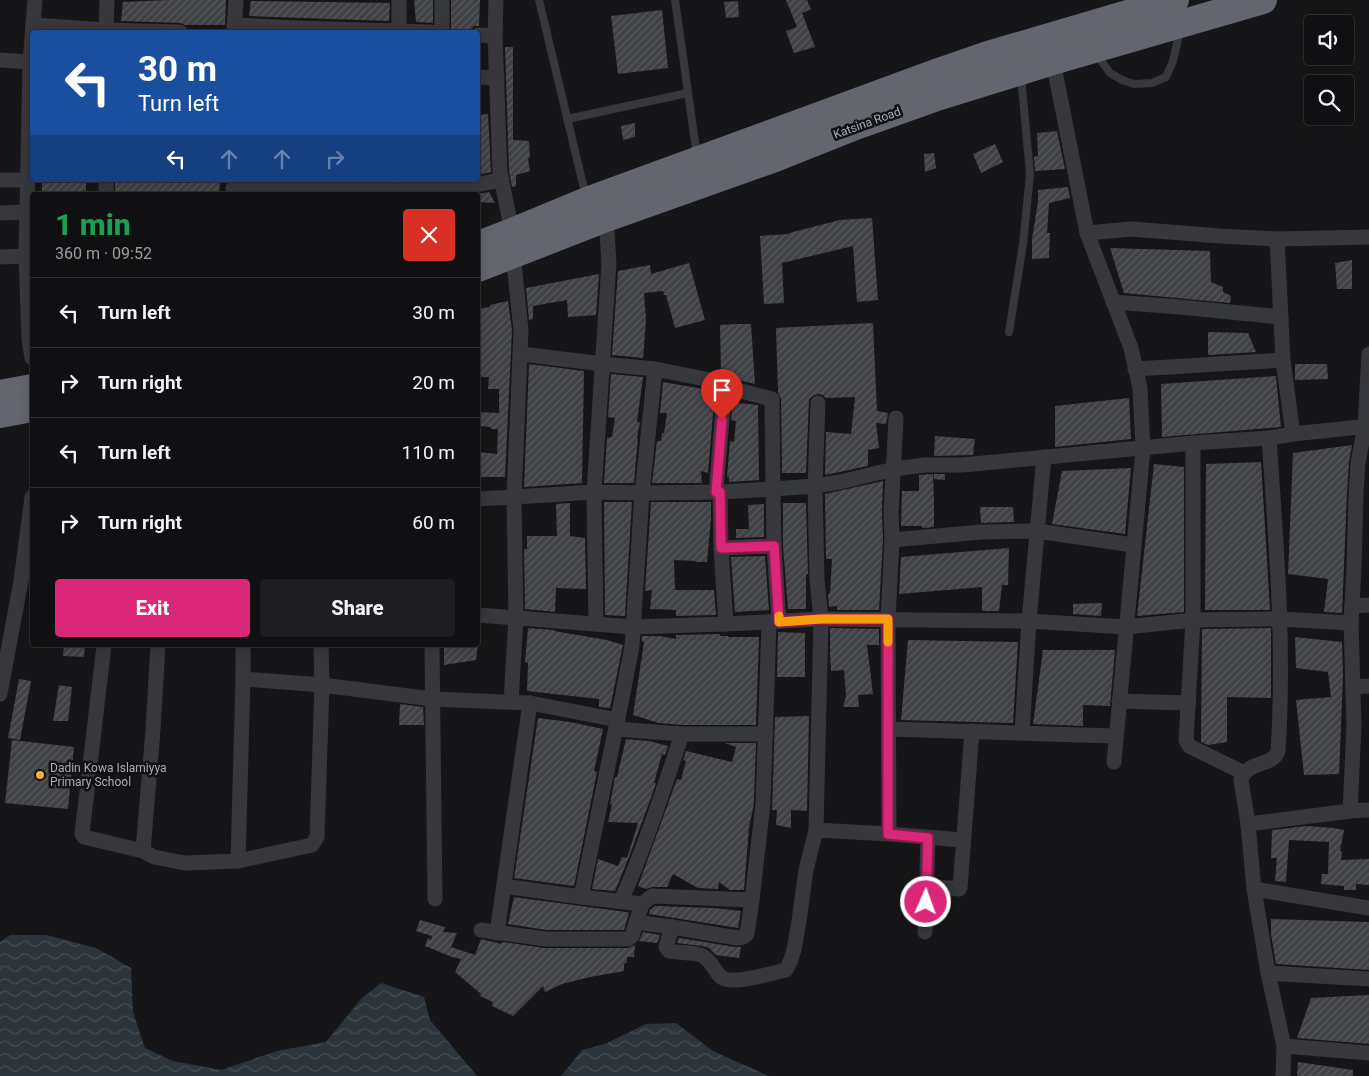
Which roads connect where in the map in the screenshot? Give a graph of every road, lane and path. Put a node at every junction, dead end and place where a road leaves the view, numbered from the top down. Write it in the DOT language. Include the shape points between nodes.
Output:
graph roads {
  1 [pos="35,0"];
  2 [pos="107,0"];
  3 [pos="236,0"];
  4 [pos="399,0"];
  5 [pos="442,0"];
  6 [pos="496,0"];
  7 [pos="539,0"];
  8 [pos="675,0"];
  9 [pos="1263,0"];
  10 [pos="1178,12"];
  11 [pos="33,25"];
  12 [pos="234,29"];
  13 [pos="33,30"];
  14 [pos="94,30"];
  15 [pos="106,30"];
  16 [pos="294,30"];
  17 [pos="399,30"];
  18 [pos="442,30"];
  19 [pos="480,35"];
  20 [pos="495,36"];
  21 [pos="1092,49"];
  22 [pos="0,60"];
  23 [pos="1053,60"];
  24 [pos="30,62"];
  25 [pos="1021,71"];
  26 [pos="480,77"];
  27 [pos="497,78"];
  28 [pos="688,93"];
  29 [pos="567,119"];
  30 [pos="30,147"];
  31 [pos="698,160"];
  32 [pos="0,180"];
  33 [pos="27,180"];
  34 [pos="501,180"];
  35 [pos="275,184"];
  36 [pos="314,184"];
  37 [pos="351,184"];
  38 [pos="233,188"];
  39 [pos="394,188"];
  40 [pos="597,210"];
  41 [pos="27,212"];
  42 [pos="0,213"];
  43 [pos="1087,233"];
  44 [pos="1369,237"];
  45 [pos="1277,239"];
  46 [pos="512,243"];
  47 [pos="480,245"];
  48 [pos="0,256"];
  49 [pos="29,256"];
  50 [pos="480,267"];
  51 [pos="1113,302"];
  52 [pos="1281,317"];
  53 [pos="1009,332"];
  54 [pos="30,346"];
  55 [pos="521,354"];
  56 [pos="1369,354"];
  57 [pos="1283,360"];
  58 [pos="603,364"];
  59 [pos="655,369"];
  60 [pos="1135,369"];
  61 [pos="725,383"];
  62 [pos="30,388"];
  63 [pos="0,394"];
  64 [pos="818,403"];
  65 [pos="30,408"];
  66 [pos="0,414"];
  67 [pos="896,418"];
  68 [pos="1367,426"];
  69 [pos="1293,434"];
  70 [pos="1269,438"];
  71 [pos="1193,443"];
  72 [pos="1143,448"];
  73 [pos="1044,457"];
  74 [pos="894,469"];
  75 [pos="815,486"];
  76 [pos="773,489"];
  77 [pos="594,492"];
  78 [pos="718,492"];
  79 [pos="642,493"];
  80 [pos="514,497"];
  81 [pos="480,499"];
  82 [pos="1362,512"];
  83 [pos="30,531"];
  84 [pos="1037,531"];
  85 [pos="892,540"];
  86 [pos="1133,545"];
  87 [pos="774,546"];
  88 [pos="721,548"];
  89 [pos="27,582"];
  90 [pos="1369,605"];
  91 [pos="1352,606"];
  92 [pos="480,615"];
  93 [pos="516,618"];
  94 [pos="821,619"];
  95 [pos="888,619"];
  96 [pos="1280,619"];
  97 [pos="1193,620"];
  98 [pos="1029,621"];
  99 [pos="774,622"];
  100 [pos="1351,623"];
  101 [pos="596,624"];
  102 [pos="726,624"];
  103 [pos="633,626"];
  104 [pos="1126,627"];
  105 [pos="104,647"];
  106 [pos="158,647"];
  107 [pos="243,647"];
  108 [pos="321,647"];
  109 [pos="432,647"];
  110 [pos="2,676"];
  111 [pos="243,679"];
  112 [pos="322,685"];
  113 [pos="1369,686"];
  114 [pos="1353,687"];
  115 [pos="0,694"];
  116 [pos="432,699"];
  117 [pos="1119,700"];
  118 [pos="512,702"];
  119 [pos="530,703"];
  120 [pos="1189,703"];
  121 [pos="617,724"];
  122 [pos="1362,726"];
  123 [pos="889,729"];
  124 [pos="972,731"];
  125 [pos="1022,733"];
  126 [pos="682,734"];
  127 [pos="766,734"];
  128 [pos="1116,736"];
  129 [pos="1114,762"];
  130 [pos="1244,773"];
  131 [pos="1369,810"];
  132 [pos="1350,811"];
  133 [pos="1248,824"];
  134 [pos="816,830"];
  135 [pos="888,834"];
  136 [pos="928,838"];
  137 [pos="963,840"];
  138 [pos="143,851"];
  139 [pos="238,861"];
  140 [pos="504,886"];
  141 [pos="927,886"];
  142 [pos="1254,890"];
  143 [pos="581,897"];
  144 [pos="435,899"];
  145 [pos="752,900"];
  146 [pos="621,901"];
  147 [pos="642,904"];
  148 [pos="1369,908"];
  149 [pos="636,922"];
  150 [pos="672,928"];
  151 [pos="481,930"];
  152 [pos="925,932"];
  153 [pos="497,933"];
  154 [pos="1268,972"];
  155 [pos="1369,979"];
  156 [pos="1284,1046"];
  157 [pos="1369,1053"];
  158 [pos="1284,1076"];
  1 -- 11 [label="street"];
  2 -- 15 [label="street"];
  3 -- 12 [label="street"];
  4 -- 17 [label="street"];
  5 -- 18 [label="street"];
  6 -- 20 [label="street"];
  7 -- 29 [label="lane"];
  8 -- 28 [label="lane"];
  9 -- 10 [label="highway, Katsina Road"];
  10 -- 21 [label="highway, Katsina Road"];
  10 -- 21 [label="lane" via="1174,61 1166,77 1152,83 1134,84 1122,80 1110,73"];
  10 -- 31 [label="highway, Katsina Road" via="980,58"];
  11 -- 13 [label="street"];
  11 -- 14 [label="street"];
  12 -- 16 [label="street"];
  19 -- 20 [label="street"];
  20 -- 27 [label="street"];
  21 -- 23 [label="highway, Katsina Road"];
  22 -- 24 [label="street"];
  23 -- 25 [label="highway, Katsina Road"];
  23 -- 43 [label="street"];
  25 -- 40 [label="highway, Katsina Road" via="934,98 776,158"];
  25 -- 53 [label="lane" via="1030,174"];
  26 -- 27 [label="street"];
  27 -- 34 [label="street"];
  28 -- 29 [label="lane"];
  28 -- 31 [label="lane"];
  29 -- 40 [label="lane"];
  30 -- 33 [label="street"];
  31 -- 40 [label="highway, Katsina Road"];
  32 -- 33 [label="street"];
  33 -- 41 [label="street"];
  34 -- 39 [label="street" via="463,187"];
  34 -- 46 [label="street"];
  35 -- 36 [label="street"];
  35 -- 38 [label="street"];
  36 -- 37 [label="street"];
  37 -- 39 [label="street"];
  40 -- 46 [label="highway, Katsina Road"];
  40 -- 58 [label="street" via="610,263"];
  41 -- 42 [label="street"];
  41 -- 49 [label="street"];
  43 -- 45 [label="street" via="1131,229"];
  43 -- 51 [label="street"];
  44 -- 45 [label="street"];
  45 -- 52 [label="street"];
  46 -- 47 [label="highway, Katsina Road"];
  46 -- 50 [label="highway, Katsina Road"];
  46 -- 55 [label="street" via="522,330"];
  48 -- 49 [label="street"];
  49 -- 54 [label="street"];
  51 -- 52 [label="street"];
  51 -- 60 [label="street" via="1131,348"];
  52 -- 57 [label="street"];
  55 -- 58 [label="street"];
  55 -- 80 [label="street"];
  56 -- 68 [label="street"];
  57 -- 60 [label="street"];
  57 -- 69 [label="street"];
  58 -- 59 [label="street"];
  58 -- 77 [label="street"];
  59 -- 61 [label="street"];
  59 -- 79 [label="street"];
  60 -- 72 [label="street" via="1140,388"];
  61 -- 76 [label="street" via="726,387 772,399"];
  61 -- 78 [label="street"];
  62 -- 63 [label="highway"];
  64 -- 75 [label="street"];
  65 -- 66 [label="highway"];
  67 -- 74 [label="street"];
  68 -- 69 [label="street"];
  68 -- 82 [label="street" via="1358,463"];
  69 -- 70 [label="street"];
  70 -- 71 [label="street"];
  70 -- 96 [label="street"];
  71 -- 72 [label="street"];
  71 -- 97 [label="street"];
  72 -- 73 [label="street"];
  72 -- 86 [label="street"];
  73 -- 74 [label="street"];
  73 -- 84 [label="street"];
  74 -- 75 [label="street"];
  74 -- 85 [label="street"];
  75 -- 76 [label="street"];
  75 -- 94 [label="street"];
  76 -- 78 [label="street"];
  76 -- 87 [label="street"];
  77 -- 79 [label="street"];
  77 -- 80 [label="street"];
  77 -- 101 [label="street"];
  78 -- 79 [label="street"];
  78 -- 88 [label="street"];
  79 -- 103 [label="street"];
  80 -- 81 [label="street"];
  80 -- 93 [label="street"];
  82 -- 91 [label="street"];
  83 -- 89 [label="street"];
  84 -- 85 [label="street"];
  84 -- 86 [label="street"];
  84 -- 98 [label="street"];
  85 -- 95 [label="street"];
  86 -- 104 [label="street"];
  87 -- 88 [label="street"];
  87 -- 99 [label="street"];
  88 -- 102 [label="street"];
  89 -- 110 [label="street"];
  90 -- 91 [label="street"];
  91 -- 100 [label="street"];
  92 -- 93 [label="street"];
  93 -- 101 [label="street"];
  93 -- 118 [label="street"];
  94 -- 95 [label="street"];
  94 -- 99 [label="street"];
  94 -- 134 [label="street"];
  95 -- 98 [label="street"];
  95 -- 123 [label="street"];
  96 -- 97 [label="street"];
  96 -- 100 [label="street"];
  96 -- 130 [label="street" via="1278,751 1271,760"];
  97 -- 104 [label="street"];
  97 -- 120 [label="street"];
  98 -- 104 [label="street"];
  98 -- 125 [label="street"];
  99 -- 102 [label="street"];
  99 -- 127 [label="street"];
  100 -- 114 [label="street"];
  101 -- 103 [label="street"];
  102 -- 103 [label="street"];
  103 -- 121 [label="street"];
  104 -- 117 [label="street"];
  105 -- 138 [label="street" via="82,834"];
  106 -- 138 [label="street"];
  107 -- 111 [label="street"];
  108 -- 112 [label="street"];
  109 -- 116 [label="street"];
  110 -- 115 [label="street"];
  111 -- 112 [label="street"];
  111 -- 139 [label="street"];
  112 -- 116 [label="street"];
  112 -- 139 [label="street" via="317,837 312,845"];
  113 -- 114 [label="street"];
  114 -- 122 [label="street"];
  116 -- 118 [label="street"];
  116 -- 144 [label="street"];
  117 -- 120 [label="street"];
  117 -- 128 [label="street"];
  118 -- 119 [label="street"];
  119 -- 121 [label="street"];
  119 -- 140 [label="street"];
  120 -- 130 [label="street" via="1186,740 1189,746"];
  121 -- 126 [label="street"];
  121 -- 143 [label="street"];
  122 -- 132 [label="street"];
  123 -- 124 [label="street"];
  123 -- 135 [label="street"];
  124 -- 125 [label="street"];
  124 -- 137 [label="street"];
  125 -- 128 [label="street"];
  126 -- 127 [label="street"];
  126 -- 146 [label="street" via="652,824"];
  127 -- 145 [label="street" via="763,804"];
  128 -- 129 [label="street"];
  130 -- 133 [label="street" via="1241,780"];
  131 -- 132 [label="street"];
  132 -- 133 [label="street"];
  133 -- 142 [label="street"];
  134 -- 135 [label="street"];
  134 -- 150 [label="street" via="806,870 794,950 786,970 730,981 700,954 669,951 666,947"];
  135 -- 136 [label="street"];
  136 -- 137 [label="street"];
  136 -- 141 [label="street"];
  137 -- 141 [label="street" via="959,888"];
  138 -- 139 [label="street" via="154,857 185,863"];
  140 -- 143 [label="street"];
  140 -- 153 [label="street"];
  141 -- 152 [label="street"];
  142 -- 148 [label="street"];
  142 -- 154 [label="street"];
  143 -- 146 [label="street"];
  145 -- 147 [label="street" via="652,896"];
  145 -- 150 [label="street" via="747,934 743,937"];
  146 -- 147 [label="street"];
  147 -- 149 [label="street"];
  149 -- 150 [label="street"];
  149 -- 153 [label="street" via="628,939 545,940"];
  151 -- 153 [label="street"];
  154 -- 155 [label="street"];
  154 -- 156 [label="street"];
  156 -- 157 [label="street"];
  156 -- 158 [label="street"];
}
